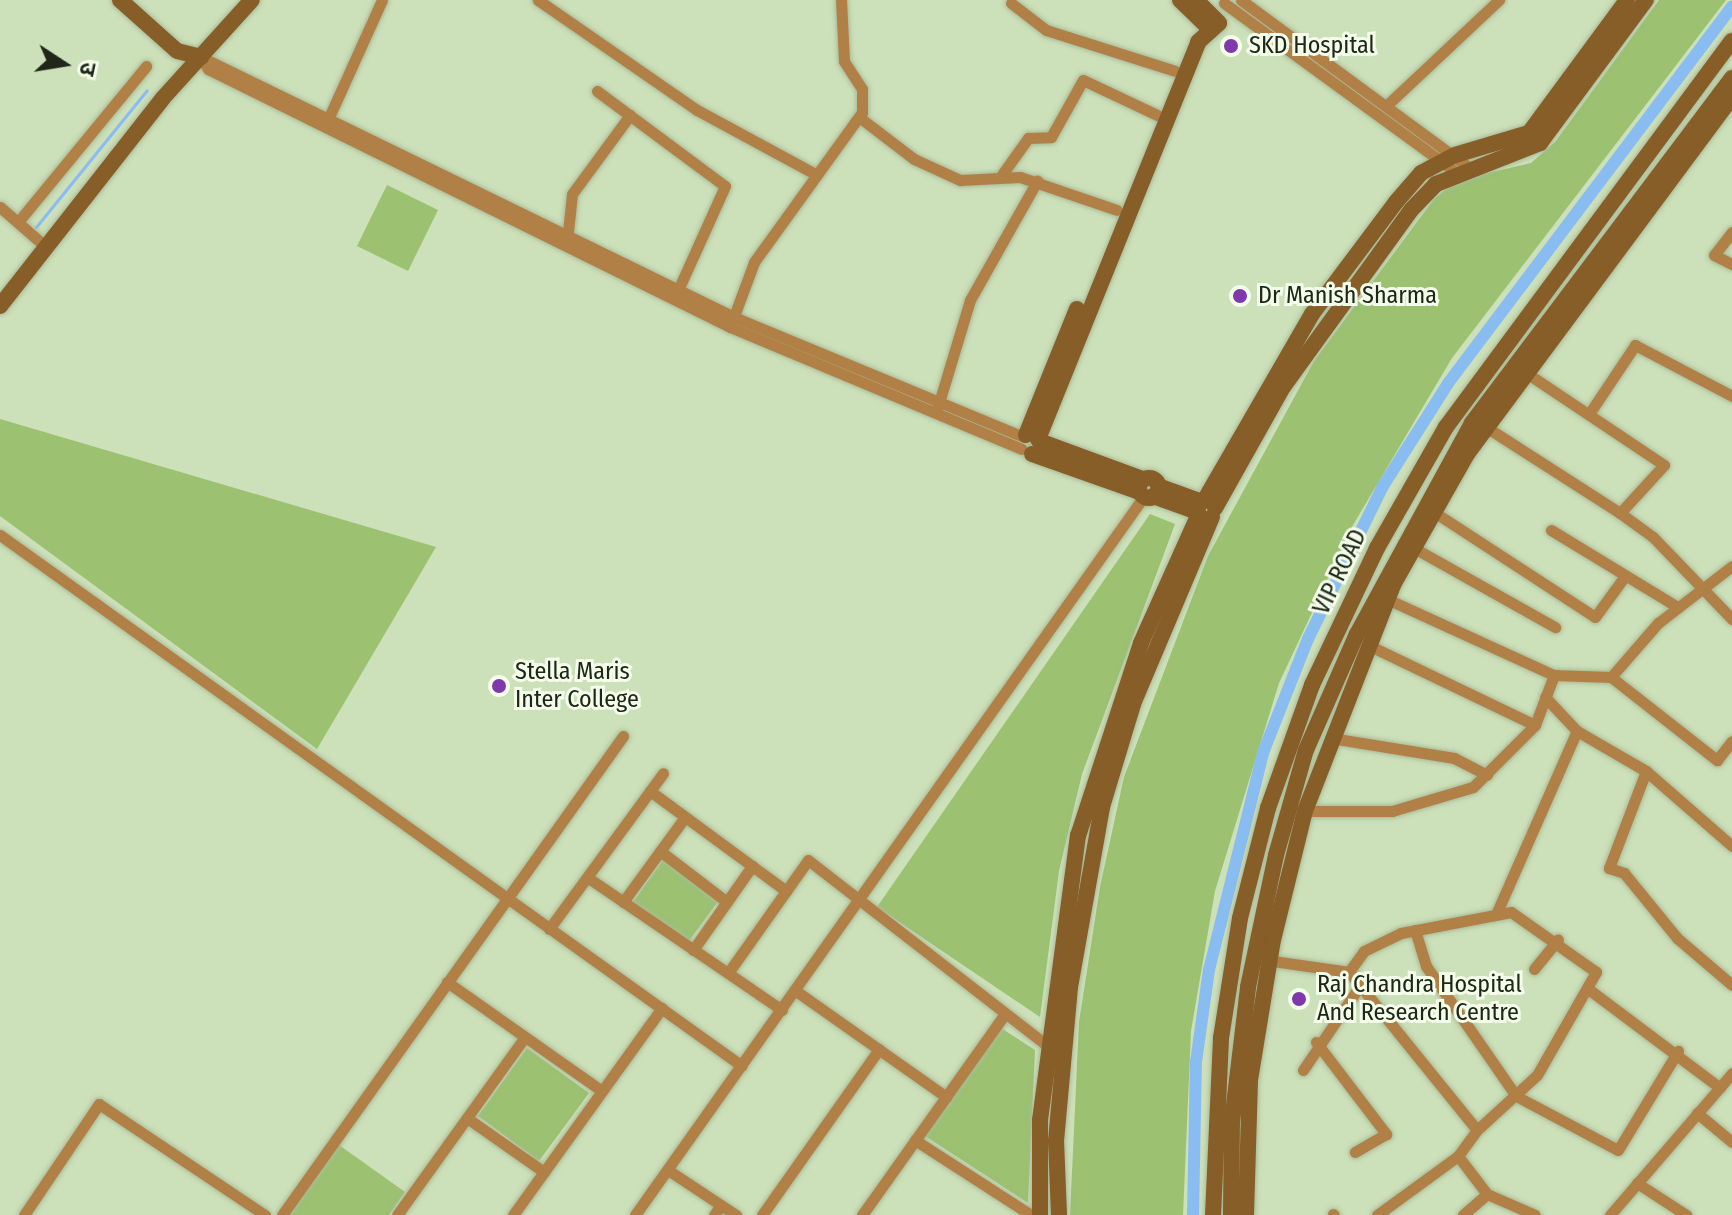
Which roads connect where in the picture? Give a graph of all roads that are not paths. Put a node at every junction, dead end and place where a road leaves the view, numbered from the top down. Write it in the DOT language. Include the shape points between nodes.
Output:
graph roads {
  1 [pos="120,0"];
  2 [pos="134,0"];
  3 [pos="252,0"];
  4 [pos="382,0"];
  5 [pos="538,0"];
  6 [pos="841,0"];
  7 [pos="1180,0"];
  8 [pos="1196,0"];
  9 [pos="1499,0"];
  10 [pos="1627,0"];
  11 [pos="1646,0"];
  12 [pos="1011,3"];
  13 [pos="1225,10"];
  14 [pos="1732,41"];
  15 [pos="201,57"];
  16 [pos="146,66"];
  17 [pos="1175,71"];
  18 [pos="1344,75"];
  19 [pos="1732,78"];
  20 [pos="1337,85"];
  21 [pos="597,91"];
  22 [pos="1387,105"];
  23 [pos="1729,110"];
  24 [pos="330,115"];
  25 [pos="630,115"];
  26 [pos="1157,115"];
  27 [pos="859,117"];
  28 [pos="1448,159"];
  29 [pos="1463,171"];
  30 [pos="817,175"];
  31 [pos="1001,176"];
  32 [pos="1037,181"];
  33 [pos="0,207"];
  34 [pos="1117,210"];
  35 [pos="18,222"];
  36 [pos="568,232"];
  37 [pos="1732,232"];
  38 [pos="46,247"];
  39 [pos="1732,264"];
  40 [pos="679,288"];
  41 [pos="0,306"];
  42 [pos="732,322"];
  43 [pos="1525,372"];
  44 [pos="1732,396"];
  45 [pos="938,406"];
  46 [pos="1589,414"];
  47 [pos="1486,427"];
  48 [pos="1030,442"];
  49 [pos="1148,490"];
  50 [pos="1205,509"];
  51 [pos="1434,512"];
  52 [pos="1620,513"];
  53 [pos="1551,530"];
  54 [pos="0,535"];
  55 [pos="1414,548"];
  56 [pos="1732,566"];
  57 [pos="1625,576"];
  58 [pos="1699,586"];
  59 [pos="1387,599"];
  60 [pos="1676,606"];
  61 [pos="1732,619"];
  62 [pos="1555,627"];
  63 [pos="1368,645"];
  64 [pos="1554,675"];
  65 [pos="1611,677"];
  66 [pos="1545,697"];
  67 [pos="1535,725"];
  68 [pos="1577,731"];
  69 [pos="623,736"];
  70 [pos="1331,738"];
  71 [pos="1732,741"];
  72 [pos="1646,771"];
  73 [pos="663,773"];
  74 [pos="1487,775"];
  75 [pos="650,791"];
  76 [pos="1305,811"];
  77 [pos="685,817"];
  78 [pos="1732,846"];
  79 [pos="660,851"];
  80 [pos="752,866"];
  81 [pos="587,877"];
  82 [pos="786,891"];
  83 [pos="506,899"];
  84 [pos="860,901"];
  85 [pos="623,902"];
  86 [pos="727,902"];
  87 [pos="1497,912"];
  88 [pos="549,929"];
  89 [pos="1415,930"];
  90 [pos="1558,939"];
  91 [pos="693,950"];
  92 [pos="1273,961"];
  93 [pos="1534,969"];
  94 [pos="1349,972"];
  95 [pos="728,973"];
  96 [pos="447,982"];
  97 [pos="1361,984"];
  98 [pos="1732,985"];
  99 [pos="1587,988"];
  100 [pos="796,991"];
  101 [pos="662,1008"];
  102 [pos="782,1010"];
  103 [pos="1004,1015"];
  104 [pos="525,1037"];
  105 [pos="1316,1042"];
  106 [pos="1048,1046"];
  107 [pos="879,1049"];
  108 [pos="1678,1051"];
  109 [pos="742,1066"];
  110 [pos="1303,1070"];
  111 [pos="1732,1073"];
  112 [pos="1720,1088"];
  113 [pos="602,1091"];
  114 [pos="1516,1096"];
  115 [pos="946,1097"];
  116 [pos="1697,1113"];
  117 [pos="467,1118"];
  118 [pos="1477,1130"];
  119 [pos="915,1140"];
  120 [pos="1732,1142"];
  121 [pos="1355,1152"];
  122 [pos="1458,1156"];
  123 [pos="668,1170"];
  124 [pos="544,1172"];
  125 [pos="1637,1183"];
  126 [pos="1487,1194"];
  127 [pos="717,1210"];
  128 [pos="865,1211"];
  129 [pos="24,1215"];
  130 [pos="265,1215"];
  131 [pos="282,1215"];
  132 [pos="397,1215"];
  133 [pos="513,1215"];
  134 [pos="635,1215"];
  135 [pos="736,1215"];
  136 [pos="762,1215"];
  137 [pos="881,1215"];
  138 [pos="1031,1215"];
  139 [pos="1040,1215"];
  140 [pos="1059,1215"];
  141 [pos="1213,1215"];
  142 [pos="1231,1215"];
  143 [pos="1246,1215"];
  144 [pos="1377,1215"];
  145 [pos="1463,1215"];
  146 [pos="1535,1215"];
  147 [pos="1610,1215"];
  148 [pos="1686,1215"];
  1 -- 15 [label="street" via="177,51"];
  2 -- 15 [label="street"];
  3 -- 15 [label="street"];
  4 -- 24 [label="street"];
  5 -- 30 [label="street" via="697,110"];
  6 -- 27 [label="street" via="844,61 862,89"];
  7 -- 13 [label="street"];
  8 -- 13 [label="street"];
  9 -- 22 [label="street"];
  10 -- 28 [label="street" via="1529,133"];
  11 -- 29 [label="street" via="1540,143"];
  12 -- 17 [label="street" via="1046,30"];
  13 -- 17 [label="street"];
  13 -- 18 [label="street"];
  13 -- 20 [label="street"];
  13 -- 48 [label="street" via="1198,42"];
  14 -- 141 [label="street, VIP ROAD" via="1446,427 1377,548 1312,685 1268,808 1240,918 1221,1038"];
  15 -- 24 [label="street"];
  15 -- 38 [label="street"];
  15 -- 42 [label="street" via="208,69"];
  16 -- 35 [label="street"];
  17 -- 26 [label="street"];
  18 -- 20 [label="street"];
  18 -- 22 [label="street"];
  19 -- 142 [label="street, VIP ROAD" via="1472,423 1350,648 1306,750 1251,972 1232,1122"];
  20 -- 28 [label="street"];
  21 -- 25 [label="street"];
  22 -- 28 [label="street"];
  23 -- 43 [label="street"];
  24 -- 36 [label="street"];
  25 -- 36 [label="street" via="572,194"];
  25 -- 40 [label="street" via="725,186"];
  26 -- 31 [label="street" via="1083,80 1051,137 1028,138"];
  26 -- 34 [label="street"];
  27 -- 30 [label="street"];
  27 -- 31 [label="street" via="914,159 960,180"];
  28 -- 29 [label="street"];
  28 -- 50 [label="street" via="1396,202 1312,314"];
  29 -- 50 [label="street" via="1411,210 1332,312"];
  30 -- 42 [label="street" via="754,262"];
  31 -- 32 [label="street"];
  32 -- 34 [label="street"];
  32 -- 45 [label="street" via="970,300"];
  33 -- 35 [label="street"];
  34 -- 48 [label="street"];
  35 -- 38 [label="street"];
  36 -- 40 [label="street"];
  37 -- 39 [label="street" via="1714,255"];
  38 -- 41 [label="street"];
  40 -- 42 [label="street"];
  42 -- 45 [label="street"];
  42 -- 48 [label="street"];
  43 -- 46 [label="street"];
  43 -- 47 [label="street"];
  44 -- 46 [label="street" via="1635,345"];
  45 -- 48 [label="street"];
  46 -- 52 [label="street" via="1664,465"];
  47 -- 51 [label="street"];
  47 -- 52 [label="street"];
  48 -- 49 [label="street"];
  49 -- 50 [label="street"];
  49 -- 84 [label="street"];
  50 -- 106 [label="street" via="1102,748 1078,836"];
  50 -- 140 [label="street" via="1133,704 1102,807 1070,987 1056,1141"];
  51 -- 55 [label="street"];
  51 -- 57 [label="street" via="1595,617"];
  52 -- 58 [label="street"];
  53 -- 57 [label="street"];
  54 -- 83 [label="street"];
  55 -- 59 [label="street"];
  55 -- 62 [label="street"];
  56 -- 58 [label="street"];
  57 -- 60 [label="street"];
  58 -- 60 [label="street"];
  58 -- 61 [label="street"];
  59 -- 63 [label="street"];
  59 -- 64 [label="street"];
  60 -- 65 [label="street"];
  63 -- 67 [label="street"];
  63 -- 70 [label="street"];
  64 -- 65 [label="street"];
  64 -- 66 [label="street"];
  65 -- 71 [label="street" via="1717,760"];
  66 -- 67 [label="street"];
  66 -- 68 [label="street"];
  67 -- 74 [label="street"];
  68 -- 72 [label="street"];
  68 -- 87 [label="street"];
  69 -- 83 [label="street"];
  70 -- 74 [label="street" via="1454,758"];
  70 -- 76 [label="street"];
  72 -- 78 [label="street"];
  72 -- 98 [label="street" via="1609,868 1624,873 1677,938"];
  73 -- 75 [label="street"];
  74 -- 76 [label="street" via="1434,802 1392,811"];
  75 -- 77 [label="street"];
  75 -- 81 [label="street"];
  76 -- 92 [label="street"];
  77 -- 79 [label="street"];
  77 -- 80 [label="street"];
  79 -- 85 [label="street"];
  79 -- 86 [label="street"];
  80 -- 82 [label="street"];
  80 -- 86 [label="street"];
  81 -- 85 [label="street"];
  81 -- 88 [label="street"];
  82 -- 84 [label="street" via="808,860"];
  82 -- 95 [label="street"];
  83 -- 88 [label="street"];
  83 -- 96 [label="street"];
  84 -- 100 [label="street"];
  84 -- 103 [label="street"];
  85 -- 91 [label="street"];
  86 -- 91 [label="street"];
  87 -- 89 [label="street"];
  87 -- 90 [label="street" via="1523,916"];
  88 -- 101 [label="street"];
  89 -- 94 [label="street" via="1364,951"];
  89 -- 114 [label="street" via="1426,966"];
  90 -- 93 [label="street"];
  90 -- 99 [label="street" via="1596,972"];
  91 -- 95 [label="street"];
  92 -- 94 [label="street"];
  92 -- 143 [label="street" via="1250,1080"];
  94 -- 97 [label="street"];
  95 -- 102 [label="street"];
  96 -- 104 [label="street"];
  96 -- 131 [label="street"];
  97 -- 105 [label="street"];
  97 -- 118 [label="street"];
  99 -- 108 [label="street"];
  99 -- 114 [label="street" via="1537,1075"];
  100 -- 102 [label="street"];
  100 -- 107 [label="street"];
  101 -- 109 [label="street"];
  101 -- 113 [label="street"];
  102 -- 109 [label="street"];
  103 -- 106 [label="street"];
  103 -- 115 [label="street"];
  104 -- 113 [label="street"];
  104 -- 117 [label="street"];
  105 -- 110 [label="street"];
  105 -- 121 [label="street" via="1386,1134"];
  106 -- 139 [label="street"];
  107 -- 115 [label="street"];
  107 -- 136 [label="street"];
  108 -- 112 [label="street"];
  108 -- 114 [label="street" via="1618,1150"];
  109 -- 123 [label="street"];
  111 -- 112 [label="street"];
  112 -- 116 [label="street"];
  113 -- 124 [label="street"];
  114 -- 118 [label="street"];
  115 -- 119 [label="street"];
  116 -- 120 [label="street"];
  116 -- 125 [label="street"];
  117 -- 124 [label="street"];
  117 -- 132 [label="street"];
  118 -- 122 [label="street"];
  119 -- 128 [label="street"];
  119 -- 138 [label="street"];
  122 -- 126 [label="street"];
  122 -- 144 [label="street"];
  123 -- 127 [label="street"];
  123 -- 134 [label="street"];
  124 -- 133 [label="street"];
  125 -- 147 [label="street"];
  125 -- 148 [label="street"];
  126 -- 145 [label="street"];
  126 -- 146 [label="street"];
  127 -- 135 [label="street"];
  128 -- 137 [label="street"];
  129 -- 130 [label="street" via="99,1104"];
}
